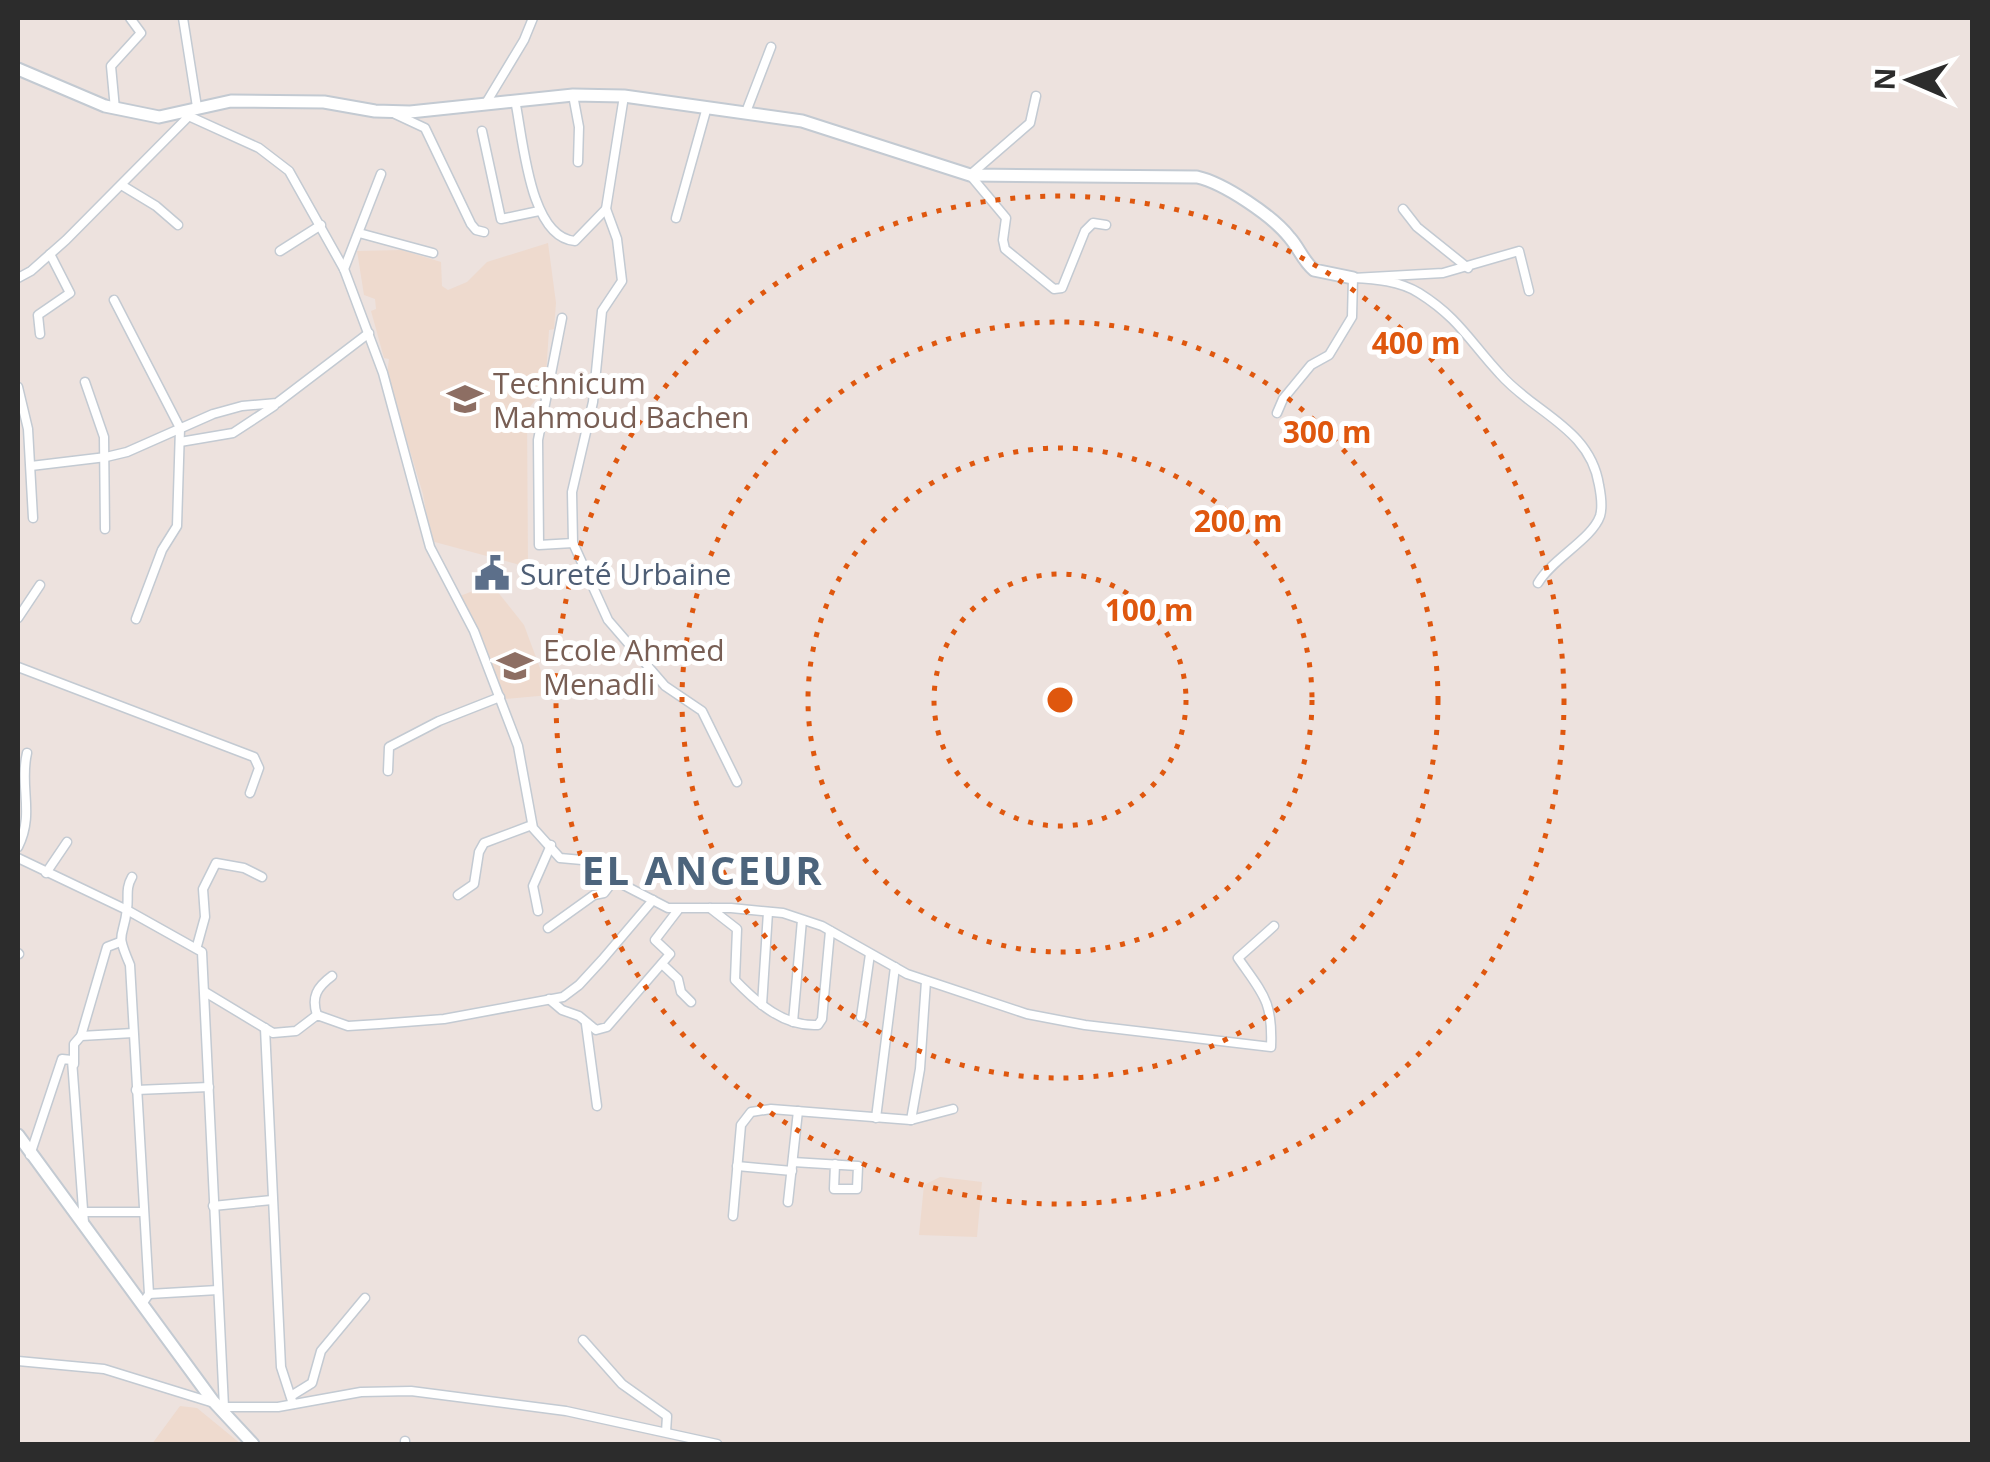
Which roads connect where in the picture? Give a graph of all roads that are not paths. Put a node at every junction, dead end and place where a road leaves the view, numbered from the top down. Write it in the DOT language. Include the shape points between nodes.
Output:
graph roads {
  1 [pos="130,18"];
  2 [pos="183,18"];
  3 [pos="533,18"];
  4 [pos="771,48"];
  5 [pos="18,70"];
  6 [pos="573,95"];
  7 [pos="624,96"];
  8 [pos="1036,96"];
  9 [pos="515,100"];
  10 [pos="486,103"];
  11 [pos="707,106"];
  12 [pos="115,109"];
  13 [pos="189,112"];
  14 [pos="391,112"];
  15 [pos="746,112"];
  16 [pos="482,131"];
  17 [pos="578,162"];
  18 [pos="381,174"];
  19 [pos="970,175"];
  20 [pos="123,186"];
  21 [pos="606,209"];
  22 [pos="1403,209"];
  23 [pos="539,211"];
  24 [pos="676,218"];
  25 [pos="178,225"];
  26 [pos="320,225"];
  27 [pos="1106,225"];
  28 [pos="484,232"];
  29 [pos="358,233"];
  30 [pos="280,251"];
  31 [pos="434,252"];
  32 [pos="50,254"];
  33 [pos="1468,268"];
  34 [pos="344,270"];
  35 [pos="18,278"];
  36 [pos="1353,278"];
  37 [pos="1529,291"];
  38 [pos="114,300"];
  39 [pos="562,318"];
  40 [pos="40,334"];
  41 [pos="369,334"];
  42 [pos="85,382"];
  43 [pos="18,388"];
  44 [pos="277,403"];
  45 [pos="1276,413"];
  46 [pos="180,428"];
  47 [pos="180,442"];
  48 [pos="106,458"];
  49 [pos="31,466"];
  50 [pos="33,518"];
  51 [pos="105,529"];
  52 [pos="573,543"];
  53 [pos="1538,582"];
  54 [pos="40,585"];
  55 [pos="18,618"];
  56 [pos="136,619"];
  57 [pos="18,668"];
  58 [pos="500,697"];
  59 [pos="26,752"];
  60 [pos="388,771"];
  61 [pos="737,782"];
  62 [pos="250,794"];
  63 [pos="532,825"];
  64 [pos="67,842"];
  65 [pos="551,845"];
  66 [pos="18,847"];
  67 [pos="18,858"];
  68 [pos="46,874"];
  69 [pos="132,877"];
  70 [pos="262,877"];
  71 [pos="614,880"];
  72 [pos="458,895"];
  73 [pos="652,900"];
  74 [pos="710,908"];
  75 [pos="127,910"];
  76 [pos="678,910"];
  77 [pos="538,911"];
  78 [pos="768,912"];
  79 [pos="802,920"];
  80 [pos="1274,926"];
  81 [pos="548,928"];
  82 [pos="830,931"];
  83 [pos="120,942"];
  84 [pos="197,946"];
  85 [pos="870,954"];
  86 [pos="662,964"];
  87 [pos="895,968"];
  88 [pos="332,976"];
  89 [pos="926,981"];
  90 [pos="205,992"];
  91 [pos="549,1000"];
  92 [pos="690,1002"];
  93 [pos="762,1005"];
  94 [pos="317,1015"];
  95 [pos="862,1017"];
  96 [pos="793,1022"];
  97 [pos="586,1024"];
  98 [pos="265,1028"];
  99 [pos="133,1034"];
  100 [pos="81,1036"];
  101 [pos="74,1064"];
  102 [pos="209,1088"];
  103 [pos="136,1090"];
  104 [pos="597,1106"];
  105 [pos="954,1108"];
  106 [pos="798,1112"];
  107 [pos="876,1118"];
  108 [pos="911,1120"];
  109 [pos="18,1138"];
  110 [pos="30,1155"];
  111 [pos="835,1164"];
  112 [pos="738,1166"];
  113 [pos="792,1166"];
  114 [pos="272,1200"];
  115 [pos="788,1202"];
  116 [pos="213,1206"];
  117 [pos="84,1212"];
  118 [pos="143,1212"];
  119 [pos="733,1216"];
  120 [pos="84,1228"];
  121 [pos="218,1290"];
  122 [pos="365,1298"];
  123 [pos="146,1299"];
  124 [pos="583,1340"];
  125 [pos="18,1361"];
  126 [pos="292,1400"];
  127 [pos="219,1406"];
  128 [pos="666,1432"];
  129 [pos="252,1444"];
  130 [pos="717,1444"];
  1 -- 12 [label="street" via="141,33 111,66"];
  2 -- 13 [label="street"];
  3 -- 10 [label="street"];
  4 -- 15 [label="street"];
  5 -- 12 [label="street"];
  6 -- 7 [label="street"];
  6 -- 9 [label="street"];
  6 -- 17 [label="street"];
  7 -- 11 [label="street"];
  7 -- 21 [label="street"];
  8 -- 19 [label="street" via="1030,123"];
  9 -- 10 [label="street"];
  9 -- 23 [label="street"];
  10 -- 14 [label="street"];
  11 -- 15 [label="street"];
  11 -- 24 [label="street"];
  12 -- 13 [label="street" via="159,117"];
  13 -- 14 [label="street" via="231,100 294,100"];
  13 -- 20 [label="street"];
  13 -- 26 [label="street" via="278,160"];
  14 -- 28 [label="street" via="425,128 470,224"];
  15 -- 19 [label="street" via="831,128"];
  16 -- 23 [label="street" via="501,219"];
  18 -- 29 [label="street"];
  19 -- 27 [label="street" via="1006,218 1005,249 1054,290 1066,284 1089,225"];
  19 -- 36 [label="street" via="1198,176 1273,222 1314,270"];
  20 -- 25 [label="street"];
  20 -- 32 [label="street"];
  21 -- 23 [label="street" via="575,242 556,235"];
  21 -- 52 [label="street" via="622,282 602,311 592,402 572,492"];
  22 -- 33 [label="street"];
  26 -- 30 [label="street"];
  26 -- 34 [label="street"];
  29 -- 31 [label="street"];
  29 -- 34 [label="street"];
  32 -- 35 [label="street"];
  32 -- 40 [label="street" via="70,293 38,316"];
  33 -- 36 [label="street"];
  33 -- 37 [label="street" via="1518,251"];
  34 -- 41 [label="street"];
  36 -- 45 [label="street" via="1352,317"];
  36 -- 53 [label="street" via="1403,285 1426,298 1464,327 1501,376 1587,450 1599,483 1600,516"];
  38 -- 46 [label="street"];
  39 -- 52 [label="street" via="538,440 540,545"];
  41 -- 44 [label="street"];
  41 -- 58 [label="street" via="430,547"];
  42 -- 48 [label="street"];
  43 -- 49 [label="street"];
  44 -- 46 [label="street" via="213,414"];
  44 -- 47 [label="street" via="233,433"];
  46 -- 47 [label="street"];
  46 -- 48 [label="street"];
  47 -- 56 [label="street" via="177,526"];
  48 -- 49 [label="street"];
  48 -- 51 [label="street"];
  49 -- 50 [label="street"];
  52 -- 61 [label="street" via="608,620 665,686 702,711"];
  54 -- 55 [label="street"];
  57 -- 62 [label="street" via="254,756 259,768"];
  58 -- 60 [label="street" via="388,748"];
  58 -- 63 [label="street" via="518,746"];
  59 -- 66 [label="street" via="22,780 28,804"];
  63 -- 65 [label="street"];
  63 -- 72 [label="street" via="484,843 474,884"];
  64 -- 68 [label="street"];
  65 -- 71 [label="street" via="560,858 593,861"];
  65 -- 77 [label="street" via="533,886"];
  67 -- 68 [label="street"];
  68 -- 75 [label="street"];
  69 -- 75 [label="street"];
  70 -- 84 [label="street" via="216,863 203,889 206,918"];
  71 -- 73 [label="street"];
  71 -- 81 [label="street"];
  73 -- 76 [label="street"];
  73 -- 91 [label="street" via="579,985"];
  74 -- 76 [label="street"];
  74 -- 78 [label="street"];
  74 -- 93 [label="street" via="737,929 732,976"];
  75 -- 83 [label="street"];
  75 -- 84 [label="street"];
  76 -- 86 [label="street" via="655,940 670,954"];
  78 -- 79 [label="street"];
  78 -- 93 [label="street"];
  79 -- 82 [label="street"];
  79 -- 96 [label="street"];
  80 -- 89 [label="street" via="1238,958 1268,1001 1271,1047 1054,1021"];
  82 -- 85 [label="street"];
  82 -- 96 [label="street" via="821,1022"];
  83 -- 99 [label="street" via="130,965"];
  83 -- 100 [label="street" via="107,946"];
  84 -- 90 [label="street"];
  85 -- 87 [label="street"];
  85 -- 95 [label="street"];
  86 -- 92 [label="street"];
  86 -- 97 [label="street" via="607,1027"];
  87 -- 89 [label="street"];
  87 -- 107 [label="street"];
  88 -- 94 [label="street" via="318,988"];
  89 -- 108 [label="street"];
  90 -- 98 [label="street"];
  90 -- 102 [label="street"];
  91 -- 94 [label="street" via="379,1024 348,1026"];
  91 -- 97 [label="street"];
  93 -- 96 [label="street"];
  94 -- 98 [label="street" via="296,1031"];
  97 -- 104 [label="street"];
  98 -- 114 [label="street"];
  99 -- 100 [label="street"];
  99 -- 103 [label="street"];
  100 -- 101 [label="street"];
  101 -- 110 [label="street" via="62,1058"];
  101 -- 117 [label="street"];
  102 -- 103 [label="street"];
  102 -- 116 [label="street"];
  103 -- 118 [label="street"];
  105 -- 108 [label="street"];
  106 -- 107 [label="street"];
  106 -- 112 [label="street" via="759,1110 745,1118"];
  106 -- 113 [label="street"];
  107 -- 108 [label="street"];
  109 -- 110 [label="street"];
  110 -- 120 [label="street"];
  111 -- 111 [label="street" via="834,1189 857,1190 858,1166"];
  111 -- 113 [label="street"];
  112 -- 113 [label="street"];
  112 -- 119 [label="street"];
  113 -- 115 [label="street"];
  114 -- 116 [label="street"];
  114 -- 126 [label="street" via="281,1366"];
  116 -- 121 [label="street"];
  117 -- 118 [label="street"];
  117 -- 120 [label="street"];
  118 -- 123 [label="street"];
  120 -- 123 [label="street"];
  121 -- 123 [label="street"];
  121 -- 127 [label="street"];
  122 -- 126 [label="street" via="320,1352 312,1383"];
  123 -- 127 [label="street"];
  124 -- 128 [label="street" via="622,1384 667,1416"];
  125 -- 127 [label="street" via="104,1369"];
  126 -- 127 [label="street"];
  126 -- 128 [label="street" via="410,1392 566,1411"];
  127 -- 129 [label="street"];
  128 -- 130 [label="street"];
}
